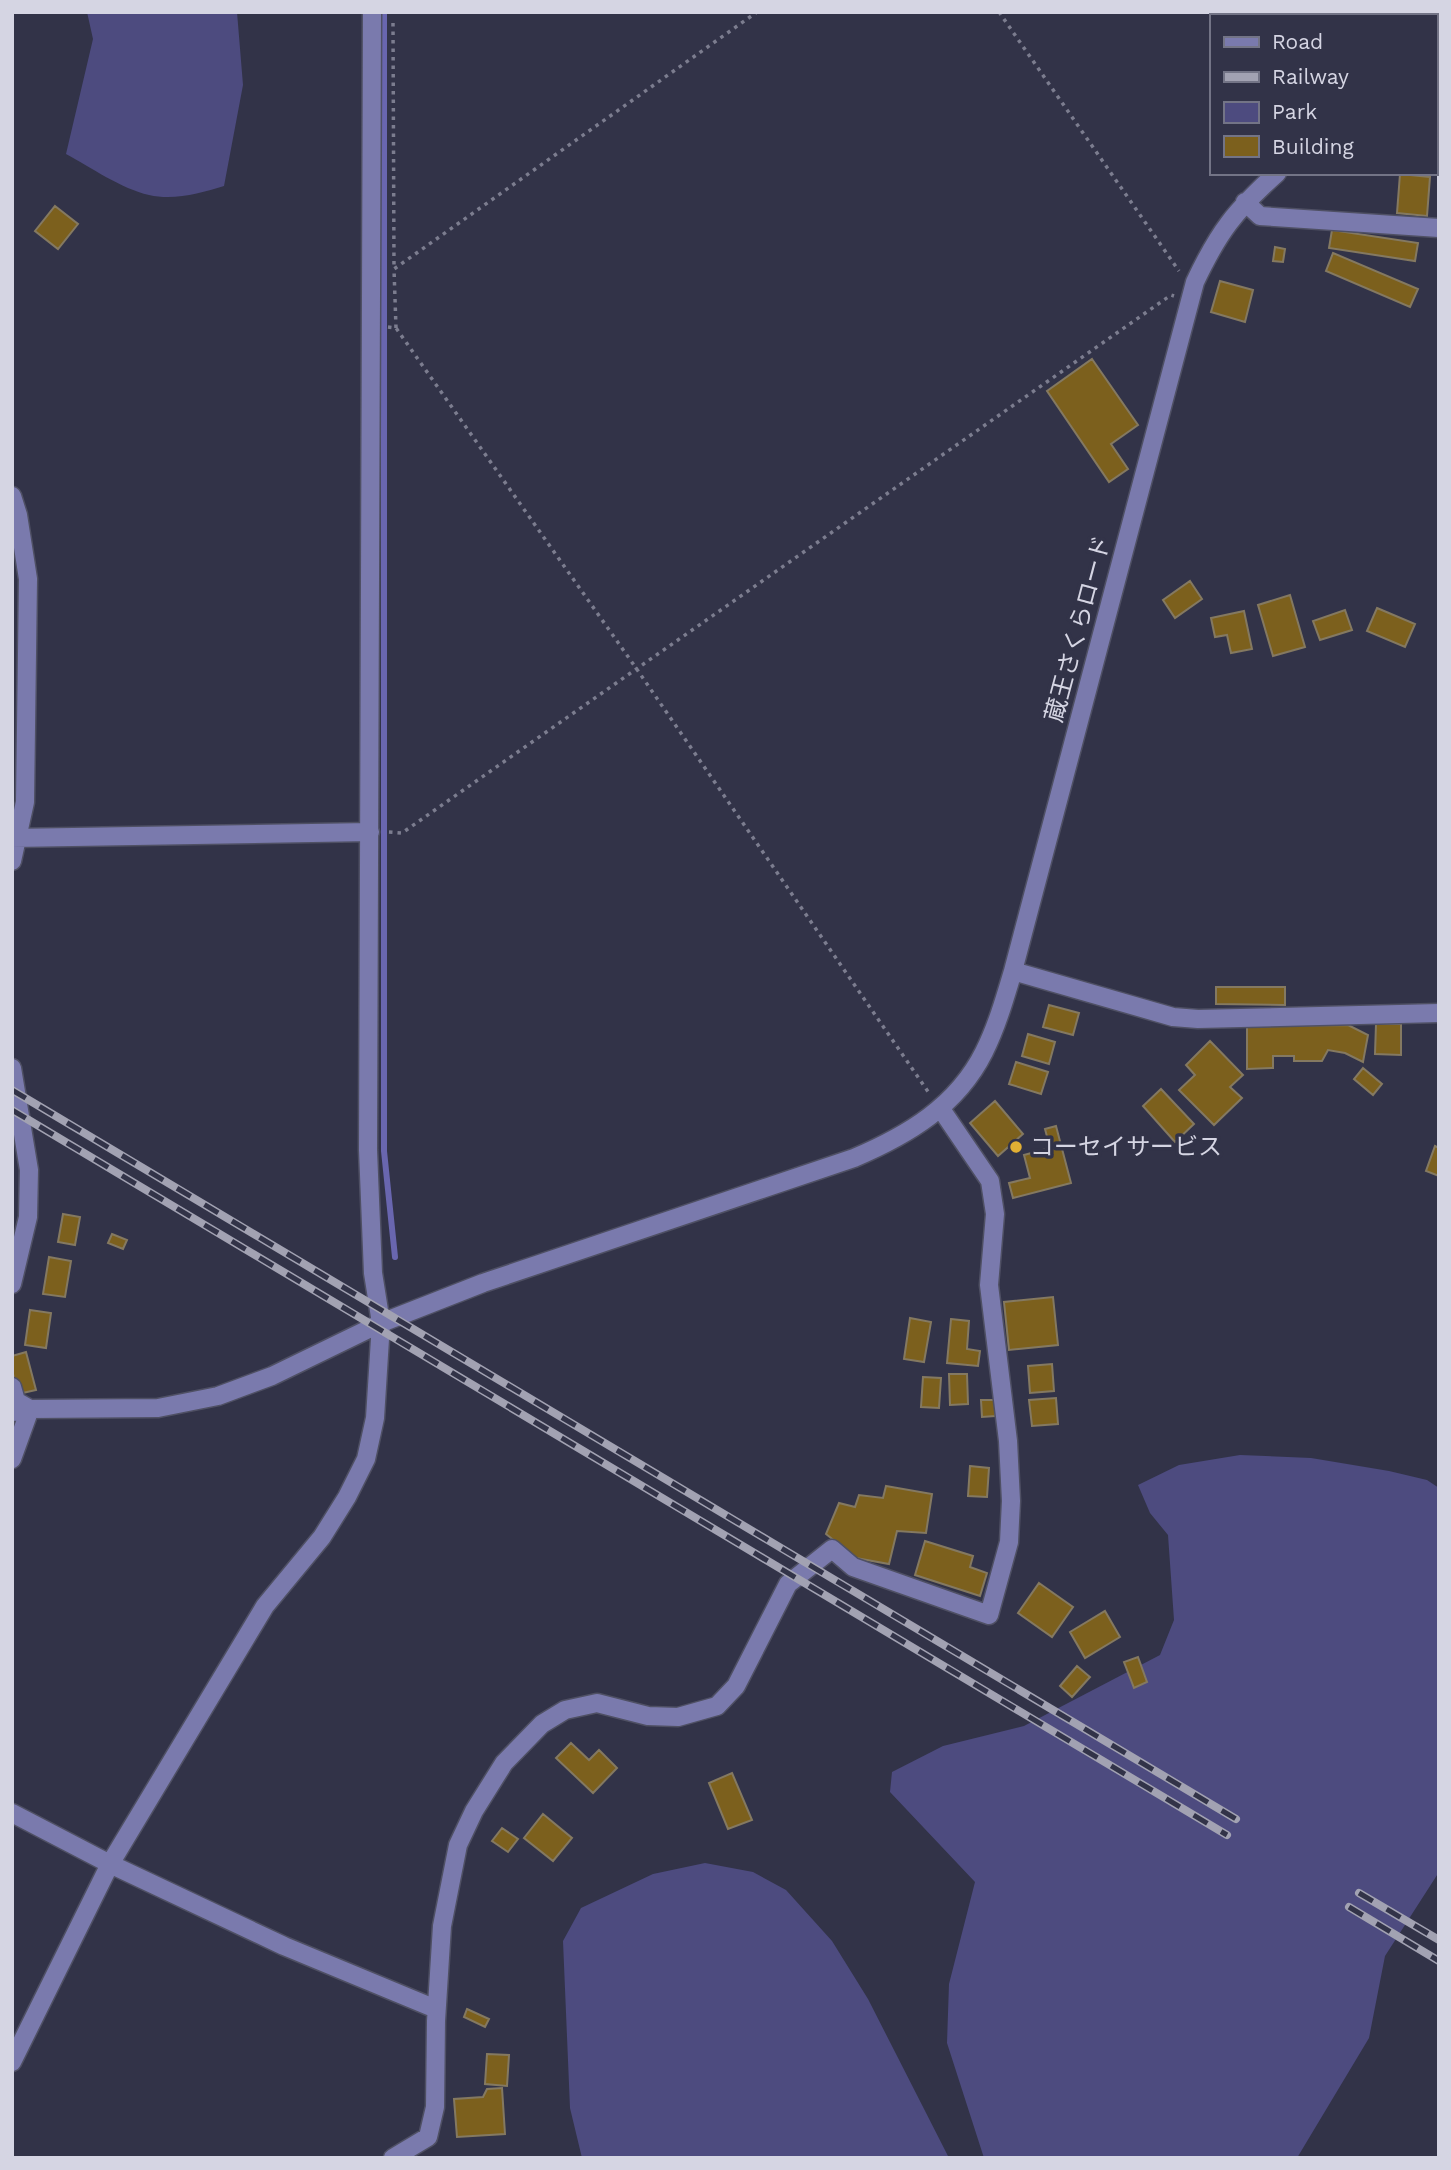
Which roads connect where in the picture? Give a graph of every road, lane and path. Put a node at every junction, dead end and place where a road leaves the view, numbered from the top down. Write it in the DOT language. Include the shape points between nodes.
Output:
graph roads {
  1 [pos="372,12"];
  2 [pos="393,12"];
  3 [pos="757,12"];
  4 [pos="999,12"];
  5 [pos="1275,175"];
  6 [pos="1245,202"];
  7 [pos="1439,228"];
  8 [pos="394,269"];
  9 [pos="1195,282"];
  10 [pos="1190,300"];
  11 [pos="12,496"];
  12 [pos="636,668"];
  13 [pos="370,832"];
  14 [pos="392,832"];
  15 [pos="15,838"];
  16 [pos="12,861"];
  17 [pos="1013,971"];
  18 [pos="1439,1013"];
  19 [pos="12,1068"];
  20 [pos="941,1109"];
  21 [pos="12,1284"];
  22 [pos="381,1323"];
  23 [pos="12,1387"];
  24 [pos="21,1410"];
  25 [pos="12,1459"];
  26 [pos="12,1813"];
  27 [pos="110,1864"];
  28 [pos="436,2009"];
  29 [pos="12,2062"];
  30 [pos="393,2158"];
  1 -- 13 [label="street"];
  2 -- 8 [label="path"];
  3 -- 8 [label="path"];
  4 -- 9 [label="path" via="1179,270"];
  5 -- 6 [label="street, 蔵王さくらロード"];
  6 -- 7 [label="street" via="1260,216"];
  6 -- 9 [label="street, 蔵王さくらロード" via="1213,244"];
  8 -- 12 [label="path" via="393,328"];
  9 -- 10 [label="street, 蔵王さくらロード"];
  10 -- 12 [label="path" via="1171,295"];
  10 -- 17 [label="street, 蔵王さくらロード"];
  11 -- 15 [label="street" via="28,579 25,802"];
  12 -- 14 [label="path" via="402,832"];
  12 -- 20 [label="path"];
  13 -- 15 [label="street"];
  13 -- 22 [label="street" via="368,1150 373,1273"];
  15 -- 16 [label="street"];
  17 -- 18 [label="street" via="1173,1017"];
  17 -- 20 [label="street, 蔵王さくらロード" via="984,1053"];
  19 -- 21 [label="street" via="29,1170 28,1216"];
  20 -- 22 [label="street, 蔵王さくらロード" via="917,1127 854,1158 483,1283"];
  20 -- 28 [label="street" via="990,1181 995,1214 989,1285 1012,1501 1009,1542 989,1615 853,1567 832,1549 788,1584 736,1686 717,1706 678,1717 648,1716 597,1703 565,1710 542,1724 504,1763 458,1845 442,1926"];
  22 -- 24 [label="street, 蔵王さくらロード" via="272,1376 218,1396 158,1408"];
  22 -- 27 [label="street" via="366,1459 347,1497 322,1537 265,1606"];
  23 -- 24 [label="street"];
  24 -- 25 [label="street"];
  26 -- 27 [label="street"];
  27 -- 28 [label="street" via="284,1946"];
  27 -- 29 [label="street"];
  28 -- 30 [label="street" via="435,2107 428,2137"];
}
